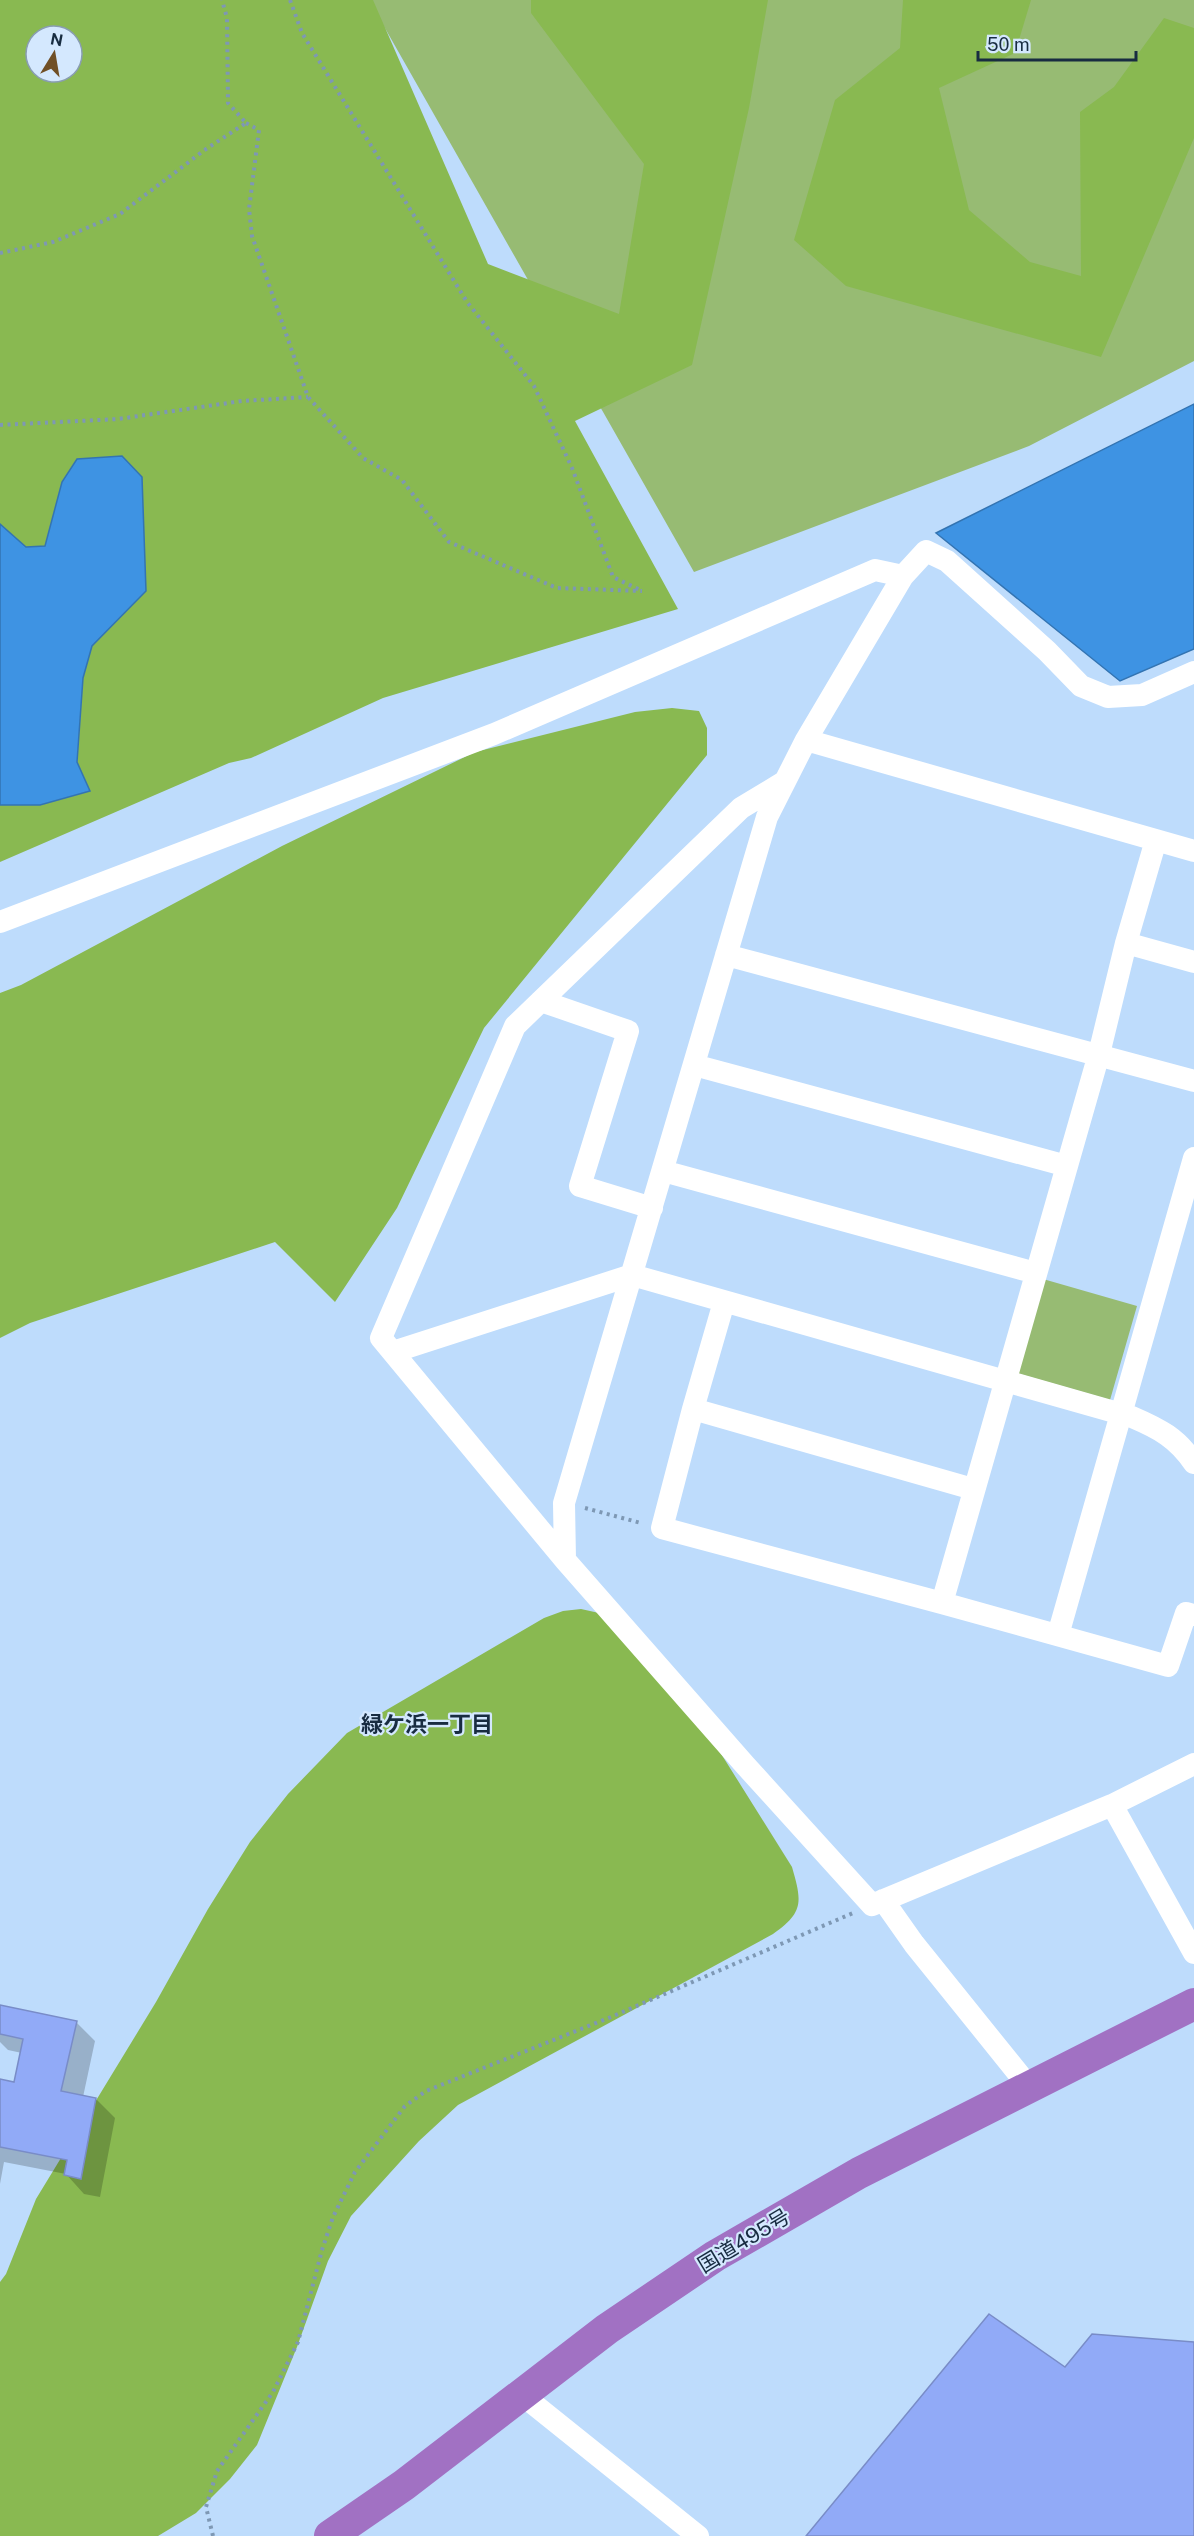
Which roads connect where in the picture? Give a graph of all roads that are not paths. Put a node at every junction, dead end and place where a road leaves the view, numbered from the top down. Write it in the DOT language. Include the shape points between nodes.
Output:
graph roads {
  1 [pos="903,576"];
  2 [pos="1194,672"];
  3 [pos="806,741"];
  4 [pos="785,782"];
  5 [pos="1156,840"];
  6 [pos="1194,851"];
  7 [pos="0,922"];
  8 [pos="1126,943"];
  9 [pos="726,955"];
  10 [pos="1194,962"];
  11 [pos="541,1001"];
  12 [pos="1099,1054"];
  13 [pos="694,1065"];
  14 [pos="1194,1081"];
  15 [pos="1194,1158"];
  16 [pos="1067,1166"];
  17 [pos="663,1171"];
  18 [pos="1188,1202"];
  19 [pos="652,1208"];
  20 [pos="1036,1273"];
  21 [pos="632,1275"];
  22 [pos="724,1302"];
  23 [pos="393,1352"];
  24 [pos="1005,1380"];
  25 [pos="693,1409"];
  26 [pos="1119,1413"];
  27 [pos="1194,1463"];
  28 [pos="973,1489"];
  29 [pos="565,1560"];
  30 [pos="942,1603"];
  31 [pos="1194,1615"];
  32 [pos="1058,1635"];
  33 [pos="1194,1764"];
  34 [pos="1112,1805"];
  35 [pos="877,1903"];
  36 [pos="1194,1953"];
  37 [pos="1194,2004"];
  38 [pos="1030,2088"];
  39 [pos="521,2394"];
  40 [pos="330,2536"];
  41 [pos="698,2536"];
  1 -- 2 [label="street" via="927,551 947,561 1081,686 1107,697 1142,695"];
  1 -- 3 [label="street"];
  1 -- 7 [label="street" via="875,570 495,734"];
  3 -- 4 [label="street"];
  3 -- 5 [label="street"];
  4 -- 9 [label="street" via="767,817"];
  4 -- 11 [label="street" via="741,808"];
  5 -- 6 [label="street"];
  5 -- 8 [label="street"];
  8 -- 10 [label="street"];
  8 -- 12 [label="street"];
  9 -- 12 [label="street"];
  9 -- 13 [label="street"];
  11 -- 19 [label="street" via="628,1032 580,1186"];
  11 -- 23 [label="street" via="515,1026 381,1338"];
  12 -- 14 [label="street"];
  12 -- 16 [label="street"];
  13 -- 16 [label="street"];
  13 -- 17 [label="street"];
  15 -- 18 [label="street"];
  16 -- 20 [label="street"];
  17 -- 19 [label="street"];
  17 -- 20 [label="street"];
  18 -- 26 [label="street"];
  19 -- 21 [label="street"];
  20 -- 24 [label="street"];
  21 -- 22 [label="street"];
  21 -- 23 [label="street"];
  21 -- 29 [label="street" via="564,1503"];
  22 -- 24 [label="street"];
  22 -- 25 [label="street"];
  23 -- 29 [label="street"];
  24 -- 26 [label="street"];
  24 -- 28 [label="street"];
  25 -- 28 [label="street"];
  25 -- 30 [label="street" via="662,1528"];
  26 -- 27 [label="street" via="1156,1427 1182,1445"];
  26 -- 32 [label="street"];
  28 -- 30 [label="street"];
  29 -- 35 [label="street" via="745,1765"];
  30 -- 32 [label="street"];
  31 -- 32 [label="street" via="1186,1612 1168,1666"];
  33 -- 34 [label="street"];
  34 -- 35 [label="street"];
  34 -- 36 [label="street"];
  35 -- 38 [label="street"];
  37 -- 38 [label="highway, 国道495号"];
  38 -- 39 [label="highway, 国道495号" via="859,2173 715,2256 607,2329"];
  39 -- 40 [label="highway, 国道495号" via="404,2485"];
  39 -- 41 [label="street"];
}
